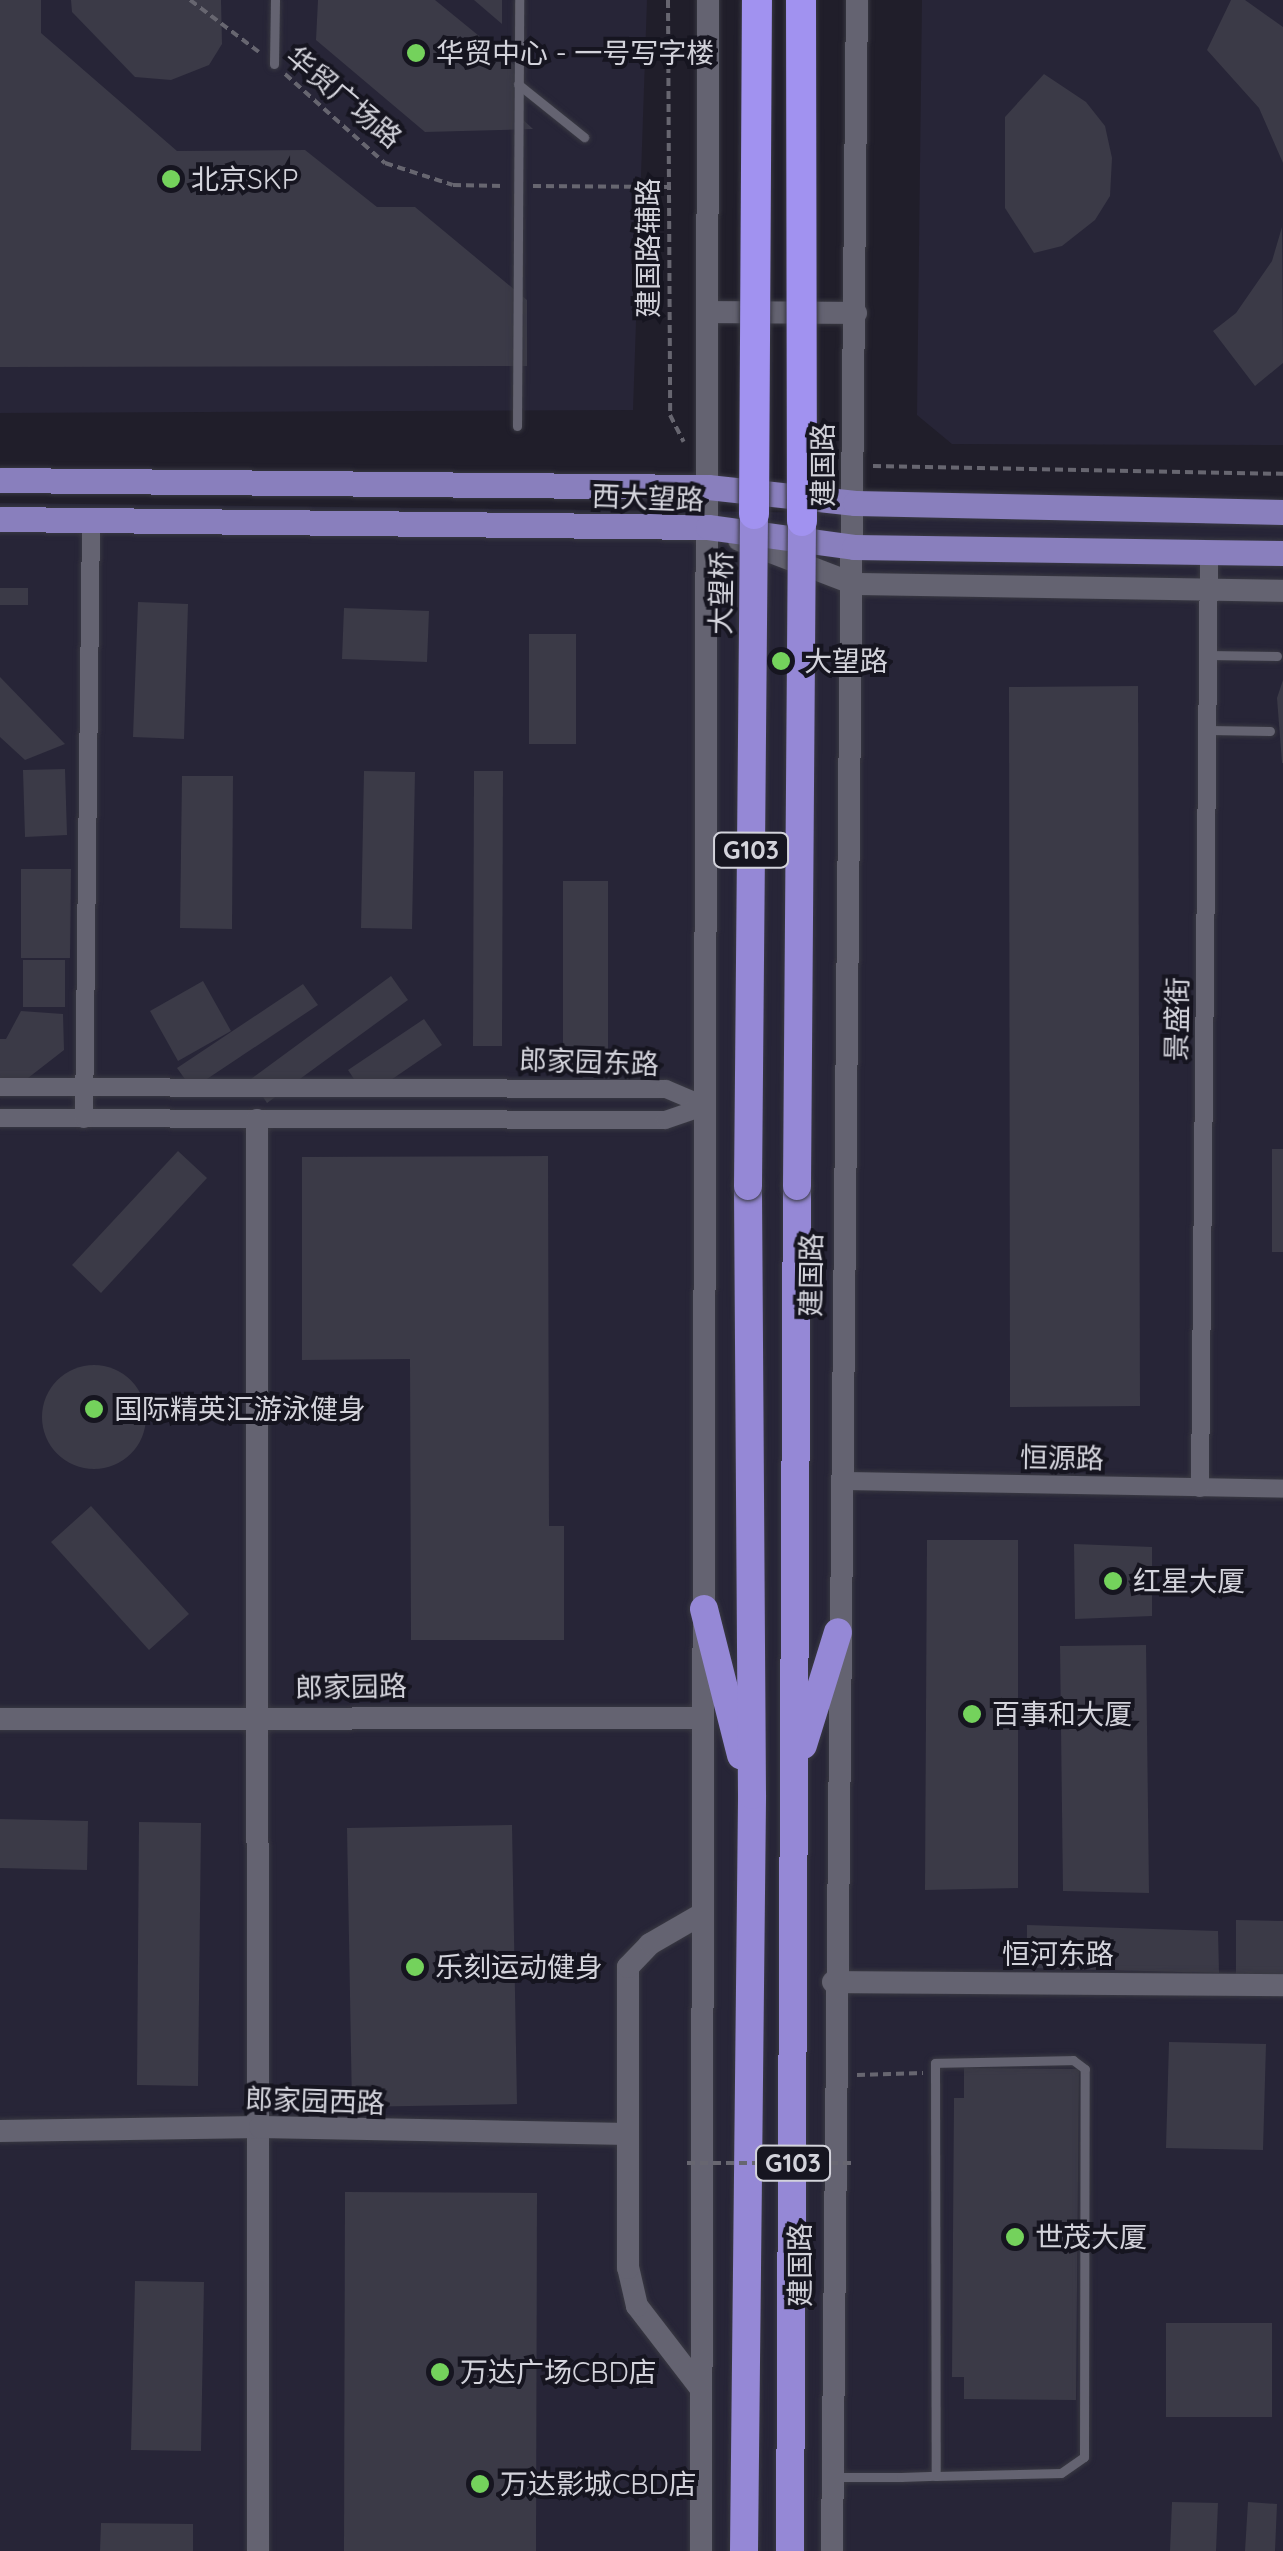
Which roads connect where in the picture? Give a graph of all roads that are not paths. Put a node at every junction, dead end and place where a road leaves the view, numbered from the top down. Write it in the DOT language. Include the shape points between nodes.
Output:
graph roads {
  1 [pos="275,0"];
  2 [pos="518,0"];
  3 [pos="708,0"];
  4 [pos="757,0"];
  5 [pos="801,0"];
  6 [pos="860,3"];
  7 [pos="274,64"];
  8 [pos="518,84"];
  9 [pos="584,136"];
  10 [pos="709,312"];
  11 [pos="856,313"];
  12 [pos="516,426"];
  13 [pos="0,480"];
  14 [pos="708,487"];
  15 [pos="855,503"];
  16 [pos="1283,512"];
  17 [pos="754,514"];
  18 [pos="0,519"];
  19 [pos="91,520"];
  20 [pos="802,521"];
  21 [pos="708,527"];
  22 [pos="854,547"];
  23 [pos="1209,552"];
  24 [pos="1283,553"];
  25 [pos="854,584"];
  26 [pos="1208,590"];
  27 [pos="1283,592"];
  28 [pos="1208,655"];
  29 [pos="1277,656"];
  30 [pos="1208,730"];
  31 [pos="1270,731"];
  32 [pos="85,1086"];
  33 [pos="0,1087"];
  34 [pos="706,1106"];
  35 [pos="0,1118"];
  36 [pos="84,1119"];
  37 [pos="257,1120"];
  38 [pos="748,1186"];
  39 [pos="840,1481"];
  40 [pos="1200,1488"];
  41 [pos="1283,1489"];
  42 [pos="704,1609"];
  43 [pos="838,1632"];
  44 [pos="256,1718"];
  45 [pos="703,1718"];
  46 [pos="0,1720"];
  47 [pos="794,1775"];
  48 [pos="752,1795"];
  49 [pos="702,1914"];
  50 [pos="833,1982"];
  51 [pos="1283,1985"];
  52 [pos="260,2126"];
  53 [pos="0,2131"];
  54 [pos="628,2134"];
  55 [pos="702,2388"];
  56 [pos="936,2476"];
  57 [pos="832,2477"];
  58 [pos="258,2551"];
  59 [pos="701,2551"];
  60 [pos="744,2551"];
  61 [pos="790,2551"];
  62 [pos="832,2551"];
  1 -- 7 [label="lane"];
  2 -- 8 [label="lane"];
  3 -- 10 [label="street"];
  4 -- 17 [label="highway, 大望桥 / G103, bridge"];
  5 -- 20 [label="highway, G103, bridge"];
  6 -- 11 [label="street, 建国路"];
  8 -- 9 [label="lane"];
  8 -- 12 [label="lane"];
  10 -- 11 [label="street"];
  10 -- 14 [label="street"];
  11 -- 15 [label="street, 建国路"];
  13 -- 14 [label="main road, 西大望路"];
  14 -- 15 [label="main road, 西大望路"];
  14 -- 21 [label="street"];
  15 -- 16 [label="main road"];
  15 -- 22 [label="street, 建国路"];
  17 -- 38 [label="highway, 大望桥 / G103, bridge"];
  18 -- 19 [label="main road, 西大望路"];
  19 -- 21 [label="main road, 西大望路"];
  19 -- 32 [label="street"];
  20 -- 47 [label="highway, 建国路 / G103, bridge"];
  21 -- 22 [label="main road"];
  21 -- 25 [label="street, 西大望路"];
  21 -- 34 [label="street"];
  22 -- 23 [label="main road"];
  22 -- 25 [label="street, 建国路"];
  23 -- 24 [label="main road"];
  23 -- 26 [label="street, 景盛街"];
  25 -- 26 [label="street, 西大望路"];
  25 -- 39 [label="street, 建国路"];
  26 -- 27 [label="street, 西大望路"];
  26 -- 28 [label="street, 景盛街"];
  28 -- 29 [label="lane"];
  28 -- 30 [label="street, 景盛街"];
  30 -- 31 [label="lane"];
  30 -- 40 [label="street, 景盛街"];
  32 -- 33 [label="street, 郎家园东路"];
  32 -- 34 [label="street, 郎家园东路" via="666,1089"];
  32 -- 36 [label="street"];
  34 -- 37 [label="street, 郎家园东路" via="666,1120"];
  34 -- 42 [label="street"];
  35 -- 36 [label="street, 郎家园东路"];
  36 -- 37 [label="street, 郎家园东路"];
  37 -- 44 [label="street"];
  38 -- 48 [label="highway, 建国路 / G103"];
  39 -- 40 [label="street, 恒源路"];
  39 -- 43 [label="street, 建国路"];
  40 -- 41 [label="street, 恒源路"];
  42 -- 45 [label="street"];
  42 -- 48 [label="highway"];
  43 -- 47 [label="highway"];
  43 -- 50 [label="street, 建国路"];
  44 -- 45 [label="street, 郎家园路"];
  44 -- 46 [label="street, 郎家园路"];
  44 -- 52 [label="street"];
  45 -- 49 [label="street"];
  47 -- 61 [label="highway, 建国路 / G103"];
  48 -- 60 [label="highway, 建国路 / G103"];
  49 -- 54 [label="street" via="650,1944 628,1967"];
  49 -- 55 [label="street"];
  50 -- 51 [label="street, 恒河东路"];
  50 -- 57 [label="street, 建国路"];
  52 -- 53 [label="street, 郎家园西路"];
  52 -- 54 [label="street, 郎家园西路"];
  52 -- 58 [label="street"];
  54 -- 55 [label="street" via="628,2268 637,2306"];
  55 -- 59 [label="street"];
  56 -- 56 [label="lane" via="1061,2473 1084,2457 1084,2069 1074,2060 935,2064"];
  56 -- 57 [label="lane"];
  57 -- 62 [label="street, 建国路"];
}
